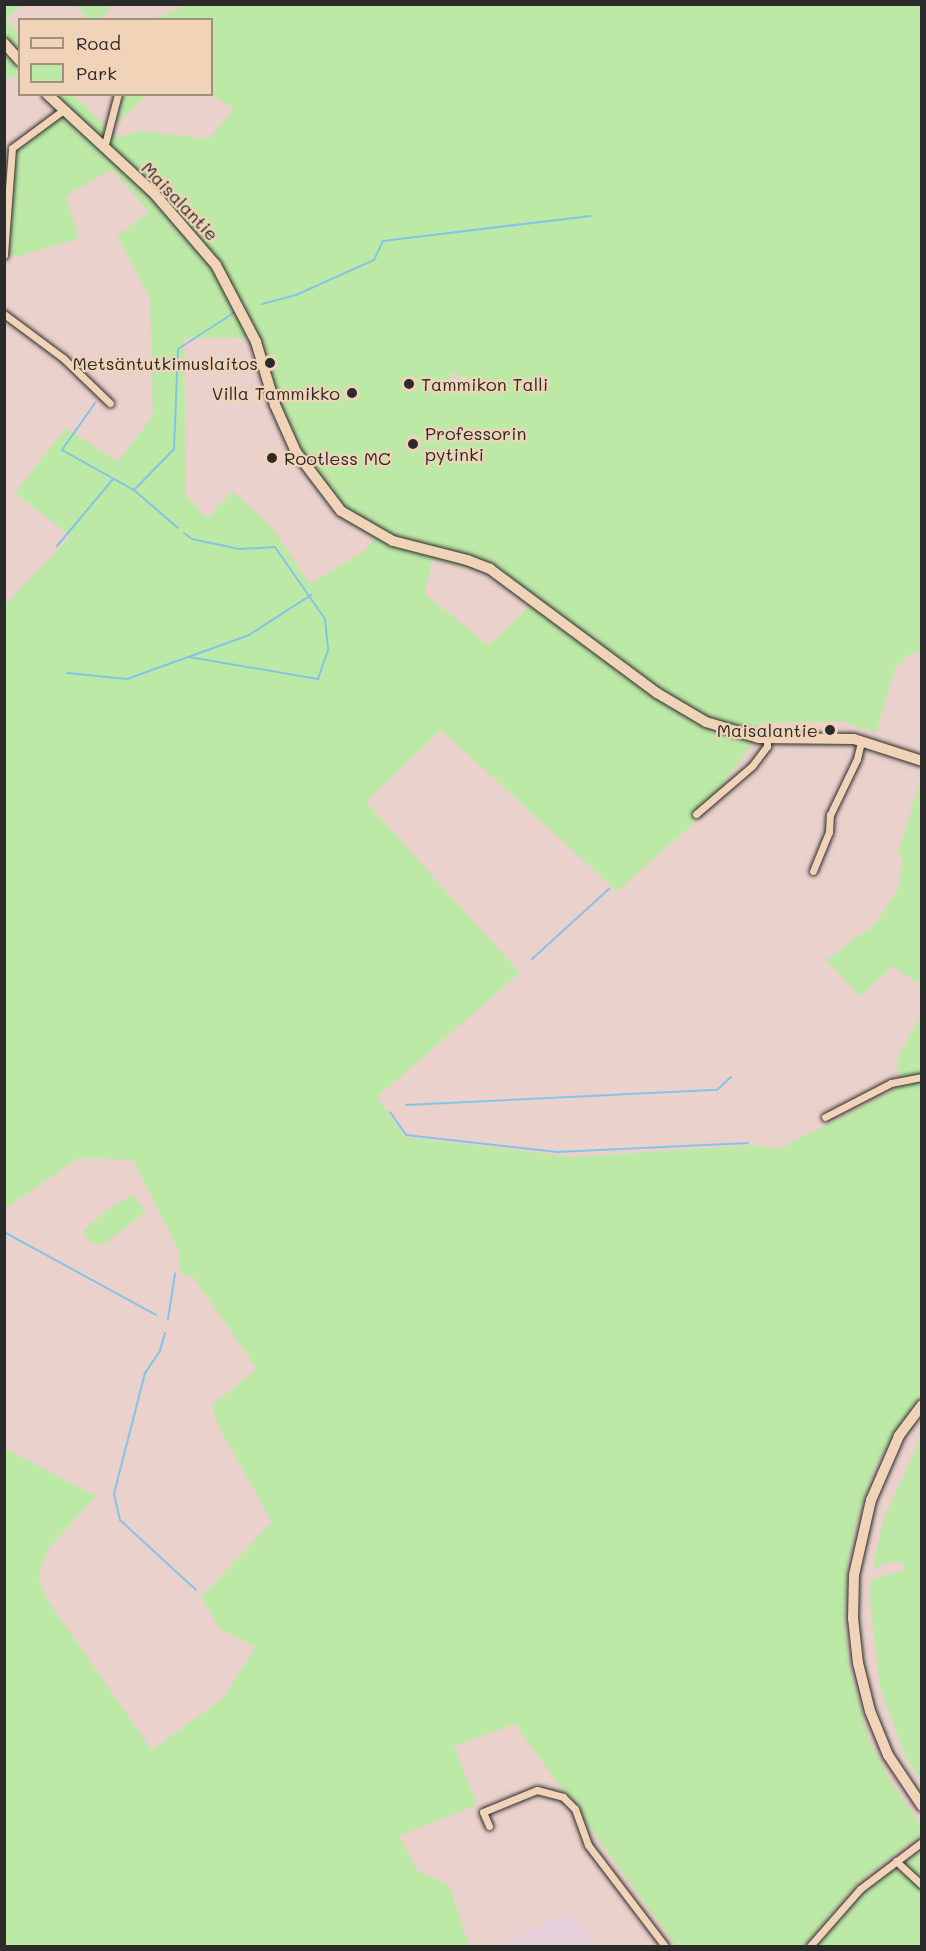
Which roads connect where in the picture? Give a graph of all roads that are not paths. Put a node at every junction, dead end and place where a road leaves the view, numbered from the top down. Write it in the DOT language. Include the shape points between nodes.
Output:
graph roads {
  1 [pos="4,43"];
  2 [pos="18,59"];
  3 [pos="49,96"];
  4 [pos="117,96"];
  5 [pos="62,111"];
  6 [pos="104,148"];
  7 [pos="6,240"];
  8 [pos="4,255"];
  9 [pos="4,314"];
  10 [pos="110,403"];
  11 [pos="767,738"];
  12 [pos="861,741"];
  13 [pos="921,760"];
  14 [pos="696,814"];
  15 [pos="813,870"];
  16 [pos="921,1077"];
  17 [pos="825,1117"];
  18 [pos="921,1405"];
  19 [pos="921,1806"];
  20 [pos="489,1827"];
  21 [pos="921,1842"];
  22 [pos="896,1861"];
  23 [pos="921,1885"];
  24 [pos="665,1947"];
  25 [pos="810,1947"];
  1 -- 2 [label="main road"];
  3 -- 5 [label="main road, Maisalantie"];
  4 -- 6 [label="street"];
  5 -- 6 [label="main road, Maisalantie"];
  5 -- 7 [label="street" via="12,148"];
  6 -- 11 [label="main road, Maisalantie" via="161,200 216,265 256,342 275,405 296,452 341,512 393,541 490,570 685,712 725,730"];
  7 -- 8 [label="street"];
  9 -- 10 [label="street" via="63,358"];
  11 -- 12 [label="main road, Maisalantie"];
  11 -- 14 [label="street" via="767,746 752,766"];
  12 -- 13 [label="main road, Maisalantie"];
  12 -- 15 [label="street" via="830,815 829,832"];
  16 -- 17 [label="street" via="891,1083"];
  18 -- 19 [label="main road" via="899,1436 871,1500 858,1551 853,1618 858,1663 870,1711 888,1755"];
  20 -- 24 [label="street" via="483,1812 537,1790 552,1791 575,1809 588,1845"];
  21 -- 22 [label="street"];
  22 -- 23 [label="street"];
  22 -- 25 [label="street" via="860,1889"];
}
